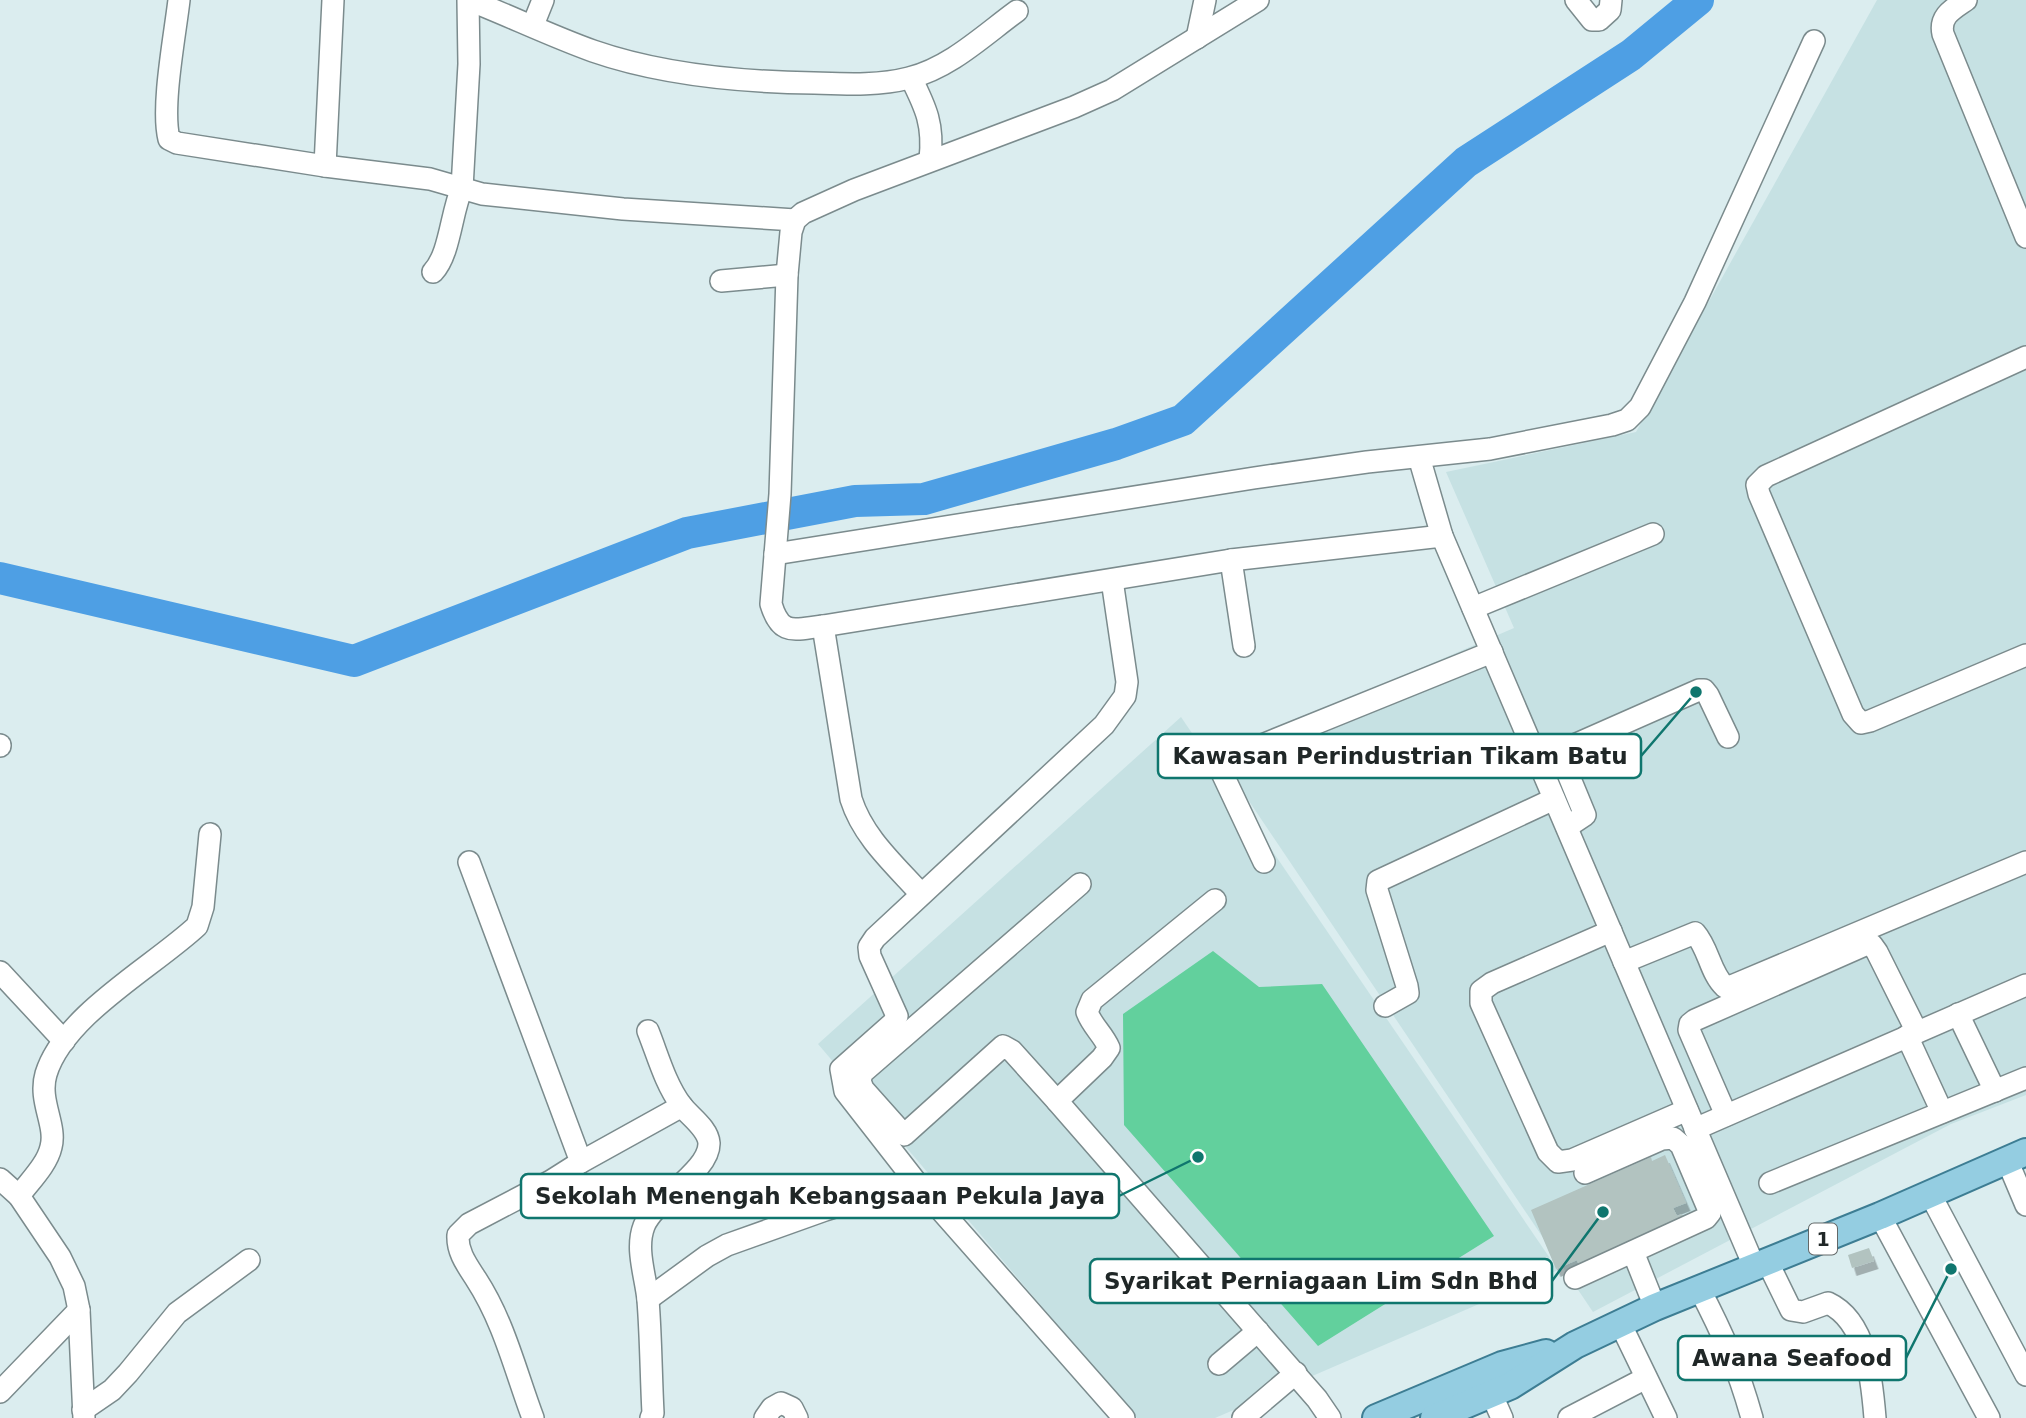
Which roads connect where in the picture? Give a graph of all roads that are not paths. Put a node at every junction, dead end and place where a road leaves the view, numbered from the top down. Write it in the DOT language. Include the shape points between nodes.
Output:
graph roads {
  1 [pos="179,0"];
  2 [pos="333,0"];
  3 [pos="469,0"];
  4 [pos="543,0"];
  5 [pos="1205,0"];
  6 [pos="1258,0"];
  7 [pos="1576,0"];
  8 [pos="1966,0"];
  9 [pos="1017,10"];
  10 [pos="1607,10"];
  11 [pos="533,25"];
  12 [pos="1197,38"];
  13 [pos="1814,41"];
  14 [pos="911,78"];
  15 [pos="930,160"];
  16 [pos="325,166"];
  17 [pos="462,188"];
  18 [pos="2018,198"];
  19 [pos="795,220"];
  20 [pos="2026,237"];
  21 [pos="433,272"];
  22 [pos="787,275"];
  23 [pos="721,281"];
  24 [pos="2026,357"];
  25 [pos="1419,457"];
  26 [pos="1653,534"];
  27 [pos="1442,536"];
  28 [pos="775,554"];
  29 [pos="1231,560"];
  30 [pos="1112,580"];
  31 [pos="1473,608"];
  32 [pos="823,626"];
  33 [pos="1244,646"];
  34 [pos="1492,652"];
  35 [pos="2026,655"];
  36 [pos="1728,737"];
  37 [pos="1559,752"];
  38 [pos="1538,761"];
  39 [pos="1554,799"];
  40 [pos="1567,827"];
  41 [pos="210,834"];
  42 [pos="469,862"];
  43 [pos="1264,862"];
  44 [pos="2026,862"];
  45 [pos="1080,884"];
  46 [pos="921,894"];
  47 [pos="1215,900"];
  48 [pos="1611,930"];
  49 [pos="1624,962"];
  50 [pos="0,972"];
  51 [pos="2026,985"];
  52 [pos="1385,1006"];
  53 [pos="1958,1014"];
  54 [pos="648,1031"];
  55 [pos="1912,1034"];
  56 [pos="64,1041"];
  57 [pos="2026,1078"];
  58 [pos="1995,1091"];
  59 [pos="1057,1101"];
  60 [pos="682,1106"];
  61 [pos="1942,1112"];
  62 [pos="1726,1115"];
  63 [pos="1691,1119"];
  64 [pos="2017,1156"];
  65 [pos="581,1162"];
  66 [pos="1585,1173"];
  67 [pos="0,1179"];
  68 [pos="916,1182"];
  69 [pos="1770,1183"];
  70 [pos="1930,1194"];
  71 [pos="19,1196"];
  72 [pos="2026,1205"];
  73 [pos="1880,1216"];
  74 [pos="1633,1252"];
  75 [pos="249,1260"];
  76 [pos="1760,1264"];
  77 [pos="1575,1278"];
  78 [pos="1699,1288"];
  79 [pos="648,1299"];
  80 [pos="1655,1307"];
  81 [pos="79,1310"];
  82 [pos="1620,1323"];
  83 [pos="1258,1331"];
  84 [pos="1575,1345"];
  85 [pos="1219,1364"];
  86 [pos="1296,1373"];
  87 [pos="2026,1375"];
  88 [pos="1646,1378"];
  89 [pos="0,1392"];
  90 [pos="1491,1393"];
  91 [pos="83,1414"];
  92 [pos="1442,1416"];
  93 [pos="533,1418"];
  94 [pos="652,1418"];
  95 [pos="765,1418"];
  96 [pos="797,1418"];
  97 [pos="1124,1418"];
  98 [pos="1243,1418"];
  99 [pos="1330,1418"];
  100 [pos="1376,1418"];
  101 [pos="1502,1418"];
  102 [pos="1569,1418"];
  103 [pos="1666,1418"];
  104 [pos="1752,1418"];
  105 [pos="1875,1418"];
  106 [pos="1989,1418"];
  1 -- 16 [label="street" via="169,139"];
  2 -- 16 [label="street"];
  3 -- 11 [label="street"];
  3 -- 17 [label="street"];
  4 -- 11 [label="street"];
  5 -- 12 [label="street"];
  6 -- 12 [label="street"];
  7 -- 10 [label="street" via="1592,20"];
  8 -- 18 [label="street" via="1947,14 1941,24 1943,34"];
  9 -- 14 [label="street" via="939,66"];
  11 -- 14 [label="street" via="593,51 699,74 771,83 878,83"];
  12 -- 15 [label="street" via="1112,90"];
  13 -- 25 [label="street" via="1695,302 1640,408 1627,420 1612,425 1489,449"];
  14 -- 15 [label="street" via="931,124"];
  15 -- 19 [label="street" via="822,204"];
  16 -- 17 [label="street" via="430,178"];
  17 -- 19 [label="street" via="623,209"];
  17 -- 21 [label="street" via="441,264"];
  18 -- 20 [label="street"];
  19 -- 22 [label="street"];
  22 -- 23 [label="street"];
  22 -- 28 [label="street"];
  24 -- 35 [label="street" via="1766,476 1757,485 1853,714 1861,723"];
  25 -- 27 [label="street"];
  25 -- 28 [label="street" via="1254,478"];
  26 -- 31 [label="street"];
  27 -- 29 [label="street"];
  27 -- 31 [label="street"];
  28 -- 32 [label="street" via="771,604 778,623 789,629"];
  29 -- 30 [label="street"];
  29 -- 33 [label="street"];
  30 -- 32 [label="street"];
  30 -- 46 [label="street" via="1127,682 1125,696 1104,725"];
  31 -- 34 [label="street"];
  32 -- 46 [label="street" via="857,819"];
  34 -- 38 [label="street"];
  34 -- 43 [label="street" via="1230,758 1221,766"];
  36 -- 37 [label="street" via="1709,695 1699,690"];
  37 -- 38 [label="street"];
  37 -- 40 [label="street" via="1585,815"];
  38 -- 39 [label="street"];
  39 -- 40 [label="street"];
  39 -- 52 [label="street" via="1377,881 1408,986 1408,993"];
  40 -- 48 [label="street"];
  41 -- 56 [label="street" via="197,926 92,1011"];
  42 -- 65 [label="street"];
  44 -- 49 [label="street" via="1726,987 1695,933"];
  45 -- 59 [label="street" via="862,1073 860,1081 904,1135 1003,1046"];
  46 -- 68 [label="street" via="869,947 897,1016 841,1069 845,1091"];
  47 -- 59 [label="street" via="1093,1000 1087,1012 1109,1048"];
  48 -- 49 [label="street"];
  48 -- 63 [label="street" via="1492,983 1481,991 1481,1003 1548,1152 1558,1162"];
  49 -- 63 [label="street"];
  50 -- 56 [label="street"];
  51 -- 53 [label="street"];
  53 -- 55 [label="street"];
  53 -- 58 [label="street"];
  54 -- 60 [label="street"];
  55 -- 61 [label="street"];
  55 -- 62 [label="street"];
  55 -- 62 [label="street" via="1877,952 1872,945 1865,945 1690,1024"];
  56 -- 71 [label="street" via="46,1073 43,1092 52,1147"];
  57 -- 58 [label="street"];
  58 -- 61 [label="street"];
  59 -- 83 [label="street"];
  60 -- 65 [label="street"];
  60 -- 79 [label="street" via="709,1140 708,1152 653,1210 643,1227 640,1245"];
  61 -- 69 [label="street"];
  62 -- 63 [label="street"];
  63 -- 76 [label="street"];
  64 -- 70 [label="main road, 1"];
  64 -- 72 [label="street"];
  65 -- 93 [label="street" via="458,1235 462,1256 504,1332"];
  66 -- 74 [label="street" via="1662,1139 1673,1138 1681,1144 1710,1213 1706,1219"];
  67 -- 71 [label="street"];
  68 -- 79 [label="street" via="727,1245"];
  68 -- 97 [label="street"];
  70 -- 73 [label="main road, 1"];
  70 -- 87 [label="street"];
  71 -- 81 [label="street" via="69,1273"];
  73 -- 76 [label="main road, 1"];
  73 -- 106 [label="street"];
  74 -- 77 [label="street"];
  74 -- 80 [label="street"];
  75 -- 91 [label="street" via="177,1313 120,1381"];
  76 -- 78 [label="main road, 1"];
  76 -- 105 [label="street" via="1791,1310 1803,1312 1828,1303 1847,1318 1868,1361"];
  78 -- 80 [label="main road, 1"];
  78 -- 104 [label="street" via="1737,1367"];
  79 -- 94 [label="street"];
  80 -- 82 [label="main road, 1"];
  81 -- 89 [label="street"];
  81 -- 91 [label="street"];
  82 -- 84 [label="main road, 1"];
  82 -- 88 [label="street"];
  83 -- 85 [label="street"];
  83 -- 86 [label="street"];
  84 -- 90 [label="main road, 1"];
  84 -- 100 [label="main road, 1" via="1502,1365"];
  86 -- 98 [label="street"];
  86 -- 99 [label="street"];
  88 -- 102 [label="street"];
  88 -- 103 [label="street"];
  90 -- 92 [label="main road, 1"];
  90 -- 101 [label="street"];
  95 -- 96 [label="street" via="781,1403 792,1408"];
}
